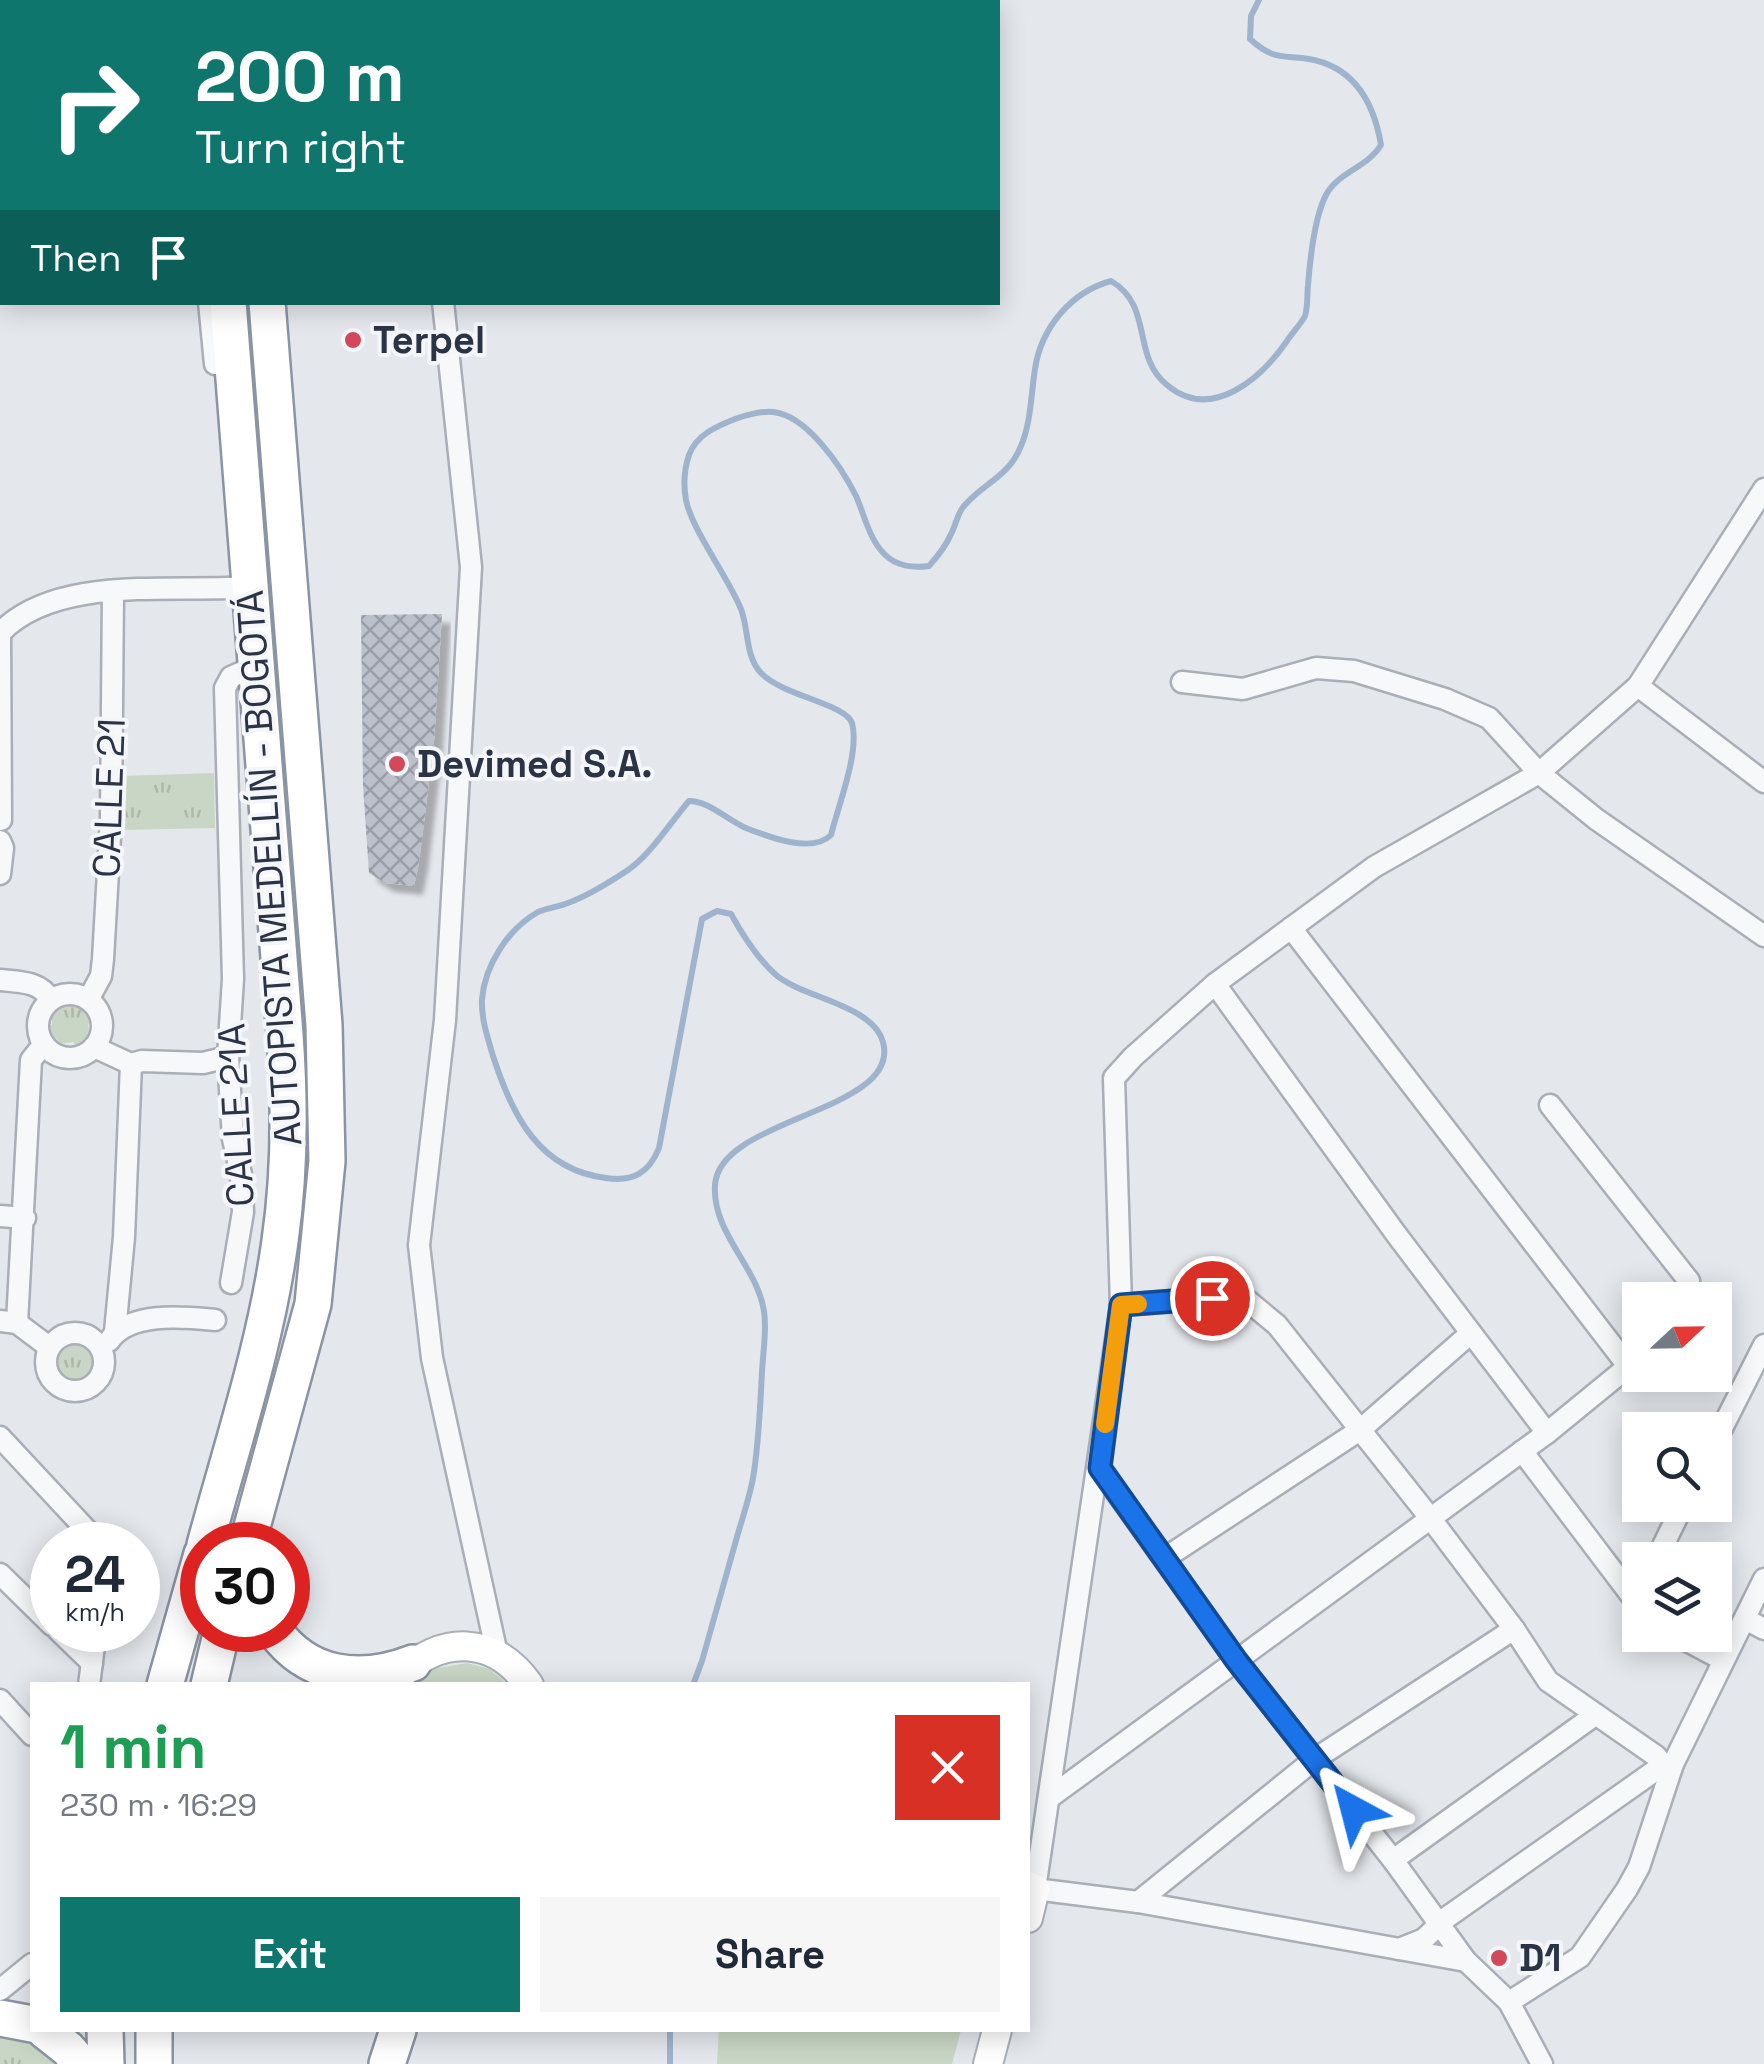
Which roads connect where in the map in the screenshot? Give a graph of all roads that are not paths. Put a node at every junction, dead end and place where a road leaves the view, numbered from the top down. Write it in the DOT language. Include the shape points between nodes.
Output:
graph roads {
  1 [pos="209,305"];
  2 [pos="228,305"];
  3 [pos="267,305"];
  4 [pos="443,305"];
  5 [pos="240,443"];
  6 [pos="1764,490"];
  7 [pos="251,587"];
  8 [pos="112,592"];
  9 [pos="0,633"];
  10 [pos="258,665"];
  11 [pos="1182,682"];
  12 [pos="1638,686"];
  13 [pos="0,731"];
  14 [pos="1539,772"];
  15 [pos="1763,780"];
  16 [pos="1,820"];
  17 [pos="0,841"];
  18 [pos="0,874"];
  19 [pos="1291,928"];
  20 [pos="1764,936"];
  21 [pos="0,980"];
  22 [pos="1216,984"];
  23 [pos="51,1000"];
  24 [pos="88,1000"];
  25 [pos="44,1044"];
  26 [pos="94,1047"];
  27 [pos="228,1057"];
  28 [pos="131,1064"];
  29 [pos="1550,1105"];
  30 [pos="0,1216"];
  31 [pos="24,1218"];
  32 [pos="1690,1282"];
  33 [pos="231,1283"];
  34 [pos="1121,1305"];
  35 [pos="215,1320"];
  36 [pos="9,1322"];
  37 [pos="115,1332"];
  38 [pos="1471,1333"];
  39 [pos="1764,1345"];
  40 [pos="49,1347"];
  41 [pos="1622,1347"];
  42 [pos="102,1351"];
  43 [pos="1622,1372"];
  44 [pos="292,1388"];
  45 [pos="1730,1412"];
  46 [pos="1360,1430"];
  47 [pos="1547,1433"];
  48 [pos="0,1437"];
  49 [pos="1522,1450"];
  50 [pos="1100,1468"];
  51 [pos="1431,1518"];
  52 [pos="77,1522"];
  53 [pos="211,1522"];
  54 [pos="254,1522"];
  55 [pos="276,1522"];
  56 [pos="1166,1558"];
  57 [pos="0,1574"];
  58 [pos="1622,1579"];
  59 [pos="1764,1579"];
  60 [pos="30,1603"];
  61 [pos="1754,1624"];
  62 [pos="1514,1629"];
  63 [pos="180,1632"];
  64 [pos="80,1652"];
  65 [pos="93,1652"];
  66 [pos="217,1652"];
  67 [pos="292,1652"];
  68 [pos="1707,1652"];
  69 [pos="497,1654"];
  70 [pos="1236,1660"];
  71 [pos="1722,1660"];
  72 [pos="92,1663"];
  73 [pos="403,1674"];
  74 [pos="89,1682"];
  75 [pos="166,1682"];
  76 [pos="210,1682"];
  77 [pos="527,1682"];
  78 [pos="0,1700"];
  79 [pos="1595,1715"];
  80 [pos="30,1732"];
  81 [pos="1315,1759"];
  82 [pos="1668,1765"];
  83 [pos="1050,1798"];
  84 [pos="1393,1860"];
  85 [pos="1031,1888"];
  86 [pos="1138,1902"];
  87 [pos="1439,1925"];
  88 [pos="1393,1950"];
  89 [pos="1466,1960"];
  90 [pos="30,1966"];
  91 [pos="0,1990"];
  92 [pos="1509,2002"];
  93 [pos="0,2018"];
  94 [pos="30,2024"];
  95 [pos="47,2032"];
  96 [pos="77,2032"];
  97 [pos="105,2032"];
  98 [pos="154,2032"];
  99 [pos="397,2032"];
  100 [pos="996,2032"];
  101 [pos="84,2064"];
  102 [pos="106,2064"];
  103 [pos="154,2064"];
  104 [pos="386,2064"];
  105 [pos="988,2064"];
  106 [pos="1542,2064"];
  1 -- 5 [label="street" via="222,420"];
  2 -- 5 [label="highway, AUTOPISTA MEDELLÍN - BOGOTÁ"];
  3 -- 44 [label="highway, AUTOPISTA MEDELLÍN - BOGOTÁ" via="328,1100 322,1233"];
  4 -- 69 [label="street" via="471,567 445,1020 419,1244 432,1358"];
  5 -- 7 [label="highway, AUTOPISTA MEDELLÍN - BOGOTÁ"];
  6 -- 12 [label="street"];
  7 -- 8 [label="street"];
  7 -- 10 [label="highway, AUTOPISTA MEDELLÍN - BOGOTÁ"];
  8 -- 9 [label="street" via="33,607"];
  8 -- 24 [label="street, CALLE 21" via="111,819 101,976"];
  9 -- 13 [label="street"];
  10 -- 27 [label="street, CALLE 21A" via="231,677 225,688 234,979"];
  10 -- 53 [label="highway, AUTOPISTA MEDELLÍN - BOGOTÁ" via="289,1100 288,1168 265,1317"];
  11 -- 14 [label="street" via="1243,689 1316,668 1354,670 1488,718"];
  12 -- 14 [label="street"];
  12 -- 15 [label="street"];
  13 -- 16 [label="street"];
  14 -- 19 [label="street" via="1374,867"];
  14 -- 20 [label="street"];
  17 -- 18 [label="street"];
  19 -- 22 [label="street"];
  19 -- 41 [label="street"];
  21 -- 23 [label="street" via="30,983"];
  22 -- 34 [label="street" via="1114,1078"];
  22 -- 38 [label="street"];
  23 -- 24 [label="street" via="70,994"];
  23 -- 25 [label="street" via="38,1026"];
  24 -- 26 [label="street" via="102,1022"];
  25 -- 26 [label="street" via="73,1058"];
  25 -- 31 [label="street" via="32,1060"];
  26 -- 28 [label="street"];
  27 -- 28 [label="street" via="203,1064"];
  27 -- 33 [label="street, CALLE 21A" via="244,1212"];
  28 -- 37 [label="street"];
  29 -- 32 [label="street"];
  30 -- 31 [label="street"];
  31 -- 36 [label="street"];
  34 -- 46 [label="street" via="1242,1296 1277,1325"];
  34 -- 50 [label="street"];
  35 -- 37 [label="street" via="179,1316"];
  36 -- 40 [label="street"];
  37 -- 42 [label="street"];
  38 -- 46 [label="street"];
  38 -- 47 [label="street"];
  39 -- 45 [label="street"];
  40 -- 42 [label="street" via="72,1332 90,1337"];
  40 -- 42 [label="street" via="48,1376 72,1392 99,1380"];
  43 -- 47 [label="street"];
  44 -- 54 [label="highway, AUTOPISTA MEDELLÍN - BOGOTÁ"];
  44 -- 55 [label="highway"];
  46 -- 51 [label="street"];
  46 -- 56 [label="street"];
  47 -- 49 [label="street"];
  48 -- 52 [label="street"];
  49 -- 51 [label="street"];
  49 -- 58 [label="street"];
  50 -- 56 [label="street"];
  50 -- 83 [label="street"];
  51 -- 62 [label="street"];
  51 -- 70 [label="street"];
  56 -- 70 [label="street"];
  57 -- 60 [label="street"];
  59 -- 61 [label="street"];
  61 -- 71 [label="street"];
  62 -- 79 [label="street" via="1548,1682"];
  62 -- 81 [label="street"];
  63 -- 75 [label="highway"];
  64 -- 72 [label="street"];
  65 -- 72 [label="street"];
  66 -- 76 [label="highway"];
  67 -- 73 [label="highway" via="338,1674"];
  68 -- 71 [label="street"];
  69 -- 73 [label="main road" via="454,1646 432,1651"];
  69 -- 77 [label="main road"];
  70 -- 81 [label="street"];
  70 -- 83 [label="street"];
  71 -- 82 [label="street"];
  72 -- 74 [label="street"];
  78 -- 80 [label="street"];
  79 -- 82 [label="street"];
  79 -- 84 [label="street"];
  81 -- 84 [label="street"];
  81 -- 86 [label="street"];
  82 -- 87 [label="street"];
  82 -- 92 [label="street" via="1639,1867 1598,1934 1580,1957"];
  83 -- 85 [label="street"];
  84 -- 87 [label="street"];
  85 -- 86 [label="street"];
  86 -- 88 [label="street"];
  87 -- 88 [label="street" via="1411,1947"];
  87 -- 89 [label="street"];
  88 -- 89 [label="street"];
  89 -- 92 [label="street"];
  90 -- 91 [label="street"];
  92 -- 106 [label="street"];
  93 -- 94 [label="highway"];
  95 -- 101 [label="highway"];
  96 -- 101 [label="street"];
  97 -- 102 [label="highway"];
  98 -- 103 [label="highway"];
  99 -- 104 [label="highway"];
  100 -- 105 [label="main road"];
}
